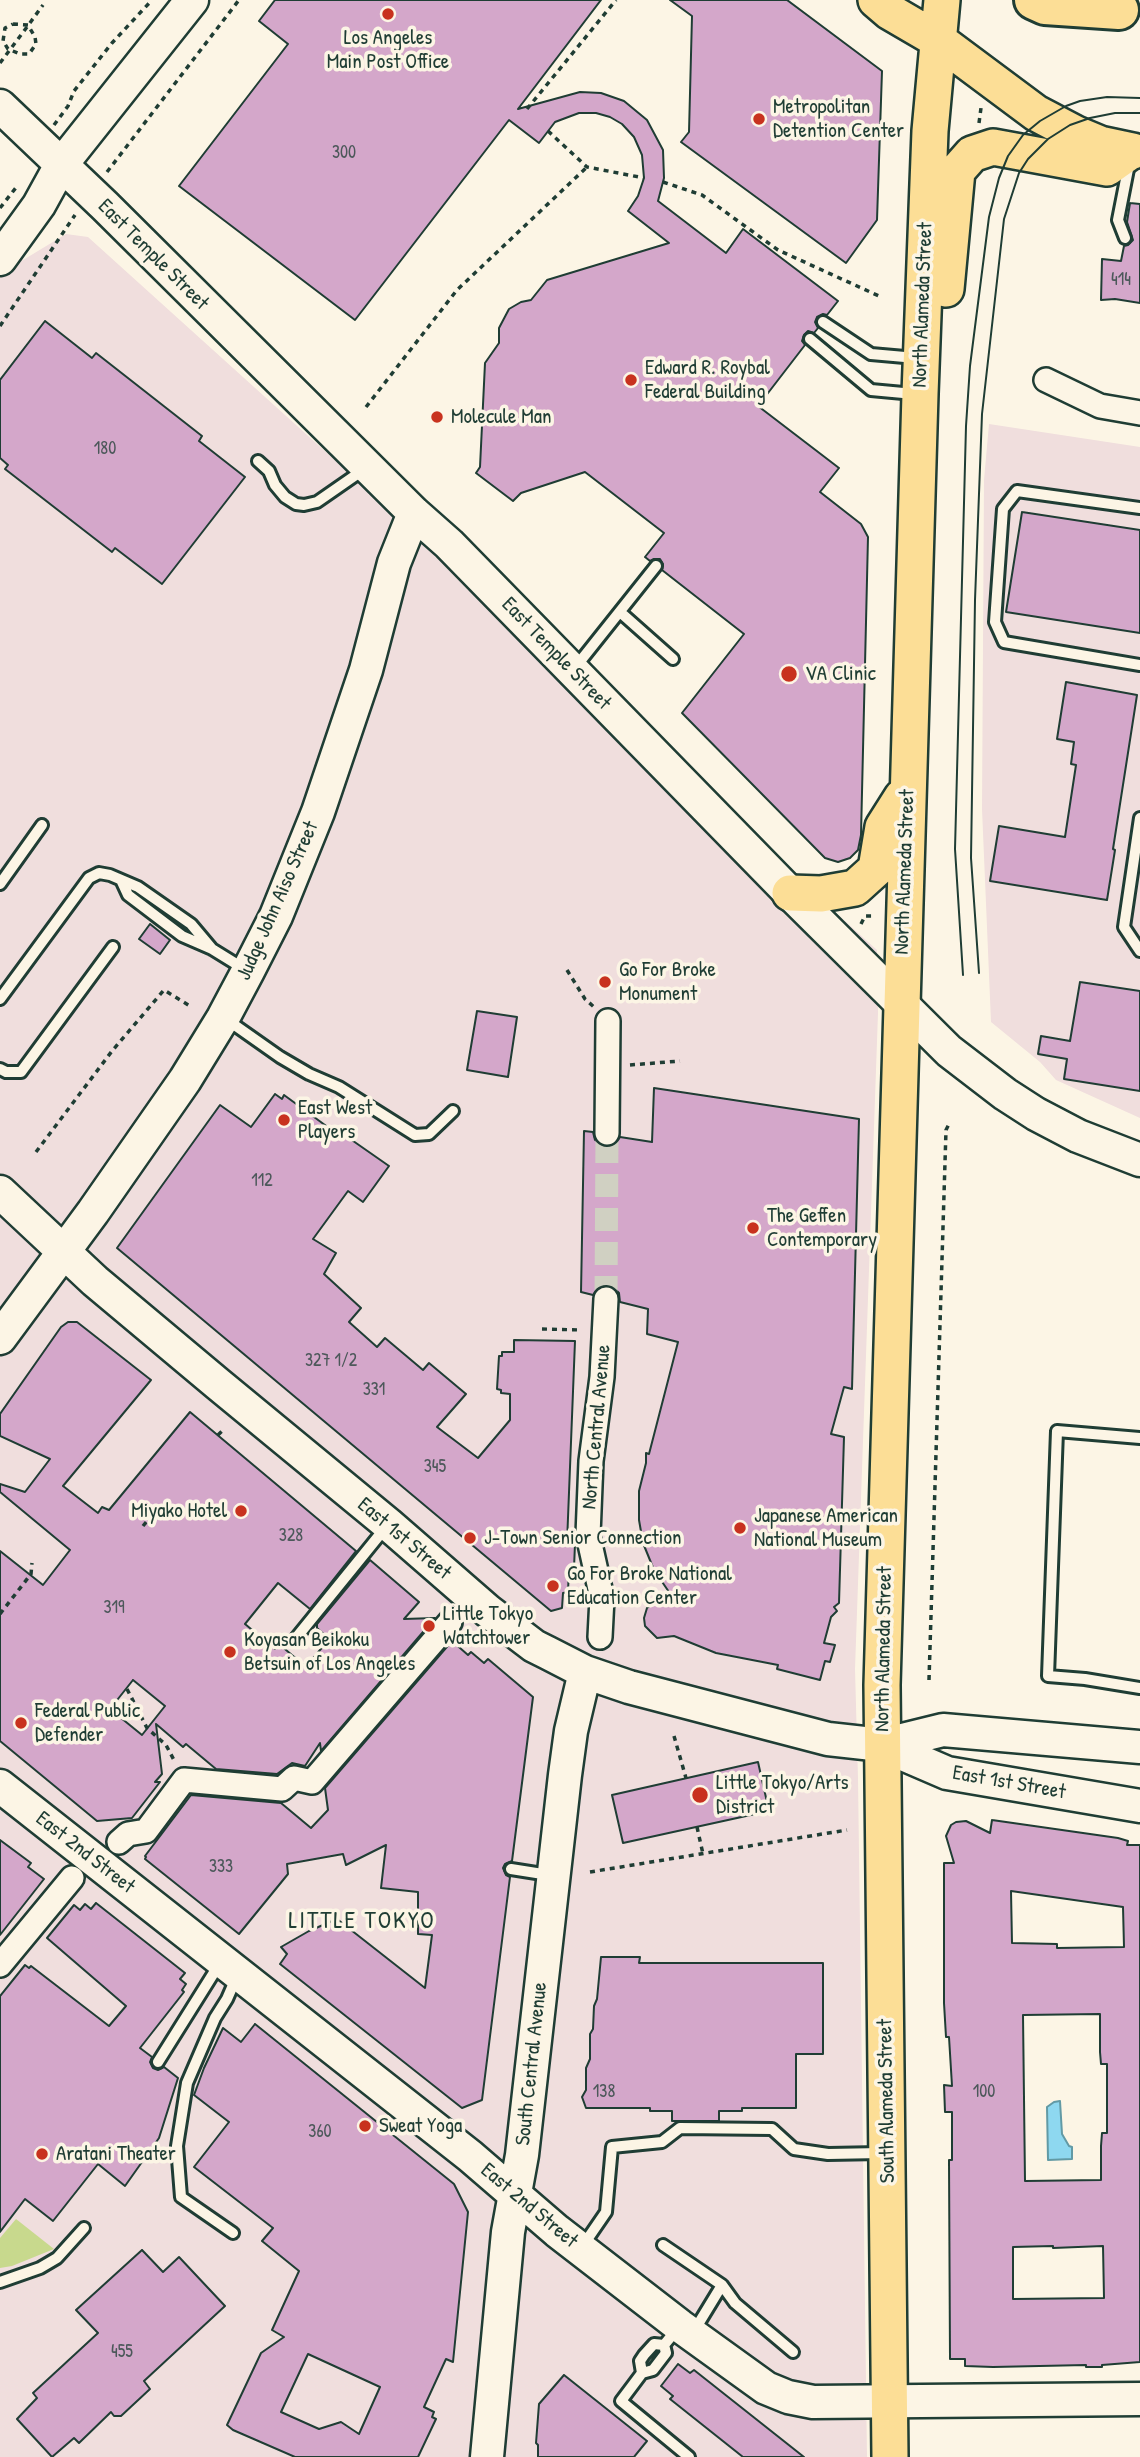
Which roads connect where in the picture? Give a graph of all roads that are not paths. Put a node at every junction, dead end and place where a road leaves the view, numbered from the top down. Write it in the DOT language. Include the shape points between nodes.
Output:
graph roads {
  1 [pos="192,0"];
  2 [pos="876,0"];
  3 [pos="942,0"];
  4 [pos="1034,0"];
  5 [pos="1118,9"];
  6 [pos="938,40"];
  7 [pos="0,106"];
  8 [pos="1136,152"];
  9 [pos="61,165"];
  10 [pos="1125,238"];
  11 [pos="0,259"];
  12 [pos="822,322"];
  13 [pos="810,339"];
  14 [pos="922,354"];
  15 [pos="1045,380"];
  16 [pos="920,394"];
  17 [pos="1140,413"];
  18 [pos="258,461"];
  19 [pos="367,467"];
  20 [pos="1140,508"];
  21 [pos="414,513"];
  22 [pos="656,566"];
  23 [pos="620,612"];
  24 [pos="673,659"];
  25 [pos="1140,666"];
  26 [pos="572,671"];
  27 [pos="908,788"];
  28 [pos="1140,818"];
  29 [pos="42,825"];
  30 [pos="1135,879"];
  31 [pos="0,884"];
  32 [pos="790,893"];
  33 [pos="113,947"];
  34 [pos="1140,951"];
  35 [pos="248,971"];
  36 [pos="0,999"];
  37 [pos="901,1003"];
  38 [pos="223,1018"];
  39 [pos="608,1021"];
  40 [pos="0,1069"];
  41 [pos="453,1111"];
  42 [pos="607,1133"];
  43 [pos="1140,1160"];
  44 [pos="0,1192"];
  45 [pos="64,1251"];
  46 [pos="606,1299"];
  47 [pos="0,1338"];
  48 [pos="1140,1438"];
  49 [pos="388,1524"];
  50 [pos="450,1622"];
  51 [pos="600,1637"];
  52 [pos="296,1638"];
  53 [pos="584,1672"];
  54 [pos="1140,1688"];
  55 [pos="883,1745"];
  56 [pos="1140,1747"];
  57 [pos="0,1786"];
  58 [pos="1140,1806"];
  59 [pos="118,1842"];
  60 [pos="511,1869"];
  61 [pos="553,1876"];
  62 [pos="72,1878"];
  63 [pos="0,1965"];
  64 [pos="230,1967"];
  65 [pos="158,2062"];
  66 [pos="887,2153"];
  67 [pos="515,2196"];
  68 [pos="85,2228"];
  69 [pos="233,2233"];
  70 [pos="663,2245"];
  71 [pos="582,2249"];
  72 [pos="0,2283"];
  73 [pos="722,2285"];
  74 [pos="679,2335"];
  75 [pos="793,2352"];
  76 [pos="642,2373"];
  77 [pos="1140,2399"];
  78 [pos="890,2402"];
  79 [pos="487,2457"];
  80 [pos="689,2457"];
  81 [pos="890,2457"];
  1 -- 9 [label="main road"];
  2 -- 6 [label="main road"];
  3 -- 6 [label="main road, North Alameda Street"];
  4 -- 5 [label="highway" via="1045,5"];
  6 -- 8 [label="main road" via="1036,113 1100,144"];
  6 -- 14 [label="main road, North Alameda Street"];
  7 -- 9 [label="main road, East Temple Street"];
  8 -- 10 [label="lane" via="1118,220"];
  8 -- 14 [label="main road" via="1107,167 993,147 972,154 957,172 942,323"];
  9 -- 11 [label="main road"];
  9 -- 19 [label="main road, East Temple Street"];
  12 -- 14 [label="lane" via="872,355"];
  13 -- 16 [label="lane" via="871,390"];
  14 -- 16 [label="main road, North Alameda Street"];
  15 -- 17 [label="street" via="1100,407"];
  16 -- 27 [label="main road, North Alameda Street"];
  18 -- 19 [label="lane" via="285,497 304,506"];
  19 -- 21 [label="main road, East Temple Street"];
  20 -- 25 [label="lane" via="1017,491 1003,509 995,622 1004,642"];
  21 -- 26 [label="main road, East Temple Street"];
  21 -- 35 [label="main road, Judge John Aiso Street" via="394,563 366,670 318,812"];
  22 -- 23 [label="lane"];
  23 -- 24 [label="lane"];
  23 -- 26 [label="lane"];
  26 -- 32 [label="main road, East Temple Street"];
  27 -- 32 [label="main road" via="883,827 876,869 855,888"];
  27 -- 37 [label="main road, North Alameda Street"];
  28 -- 30 [label="lane"];
  29 -- 31 [label="lane"];
  30 -- 34 [label="lane" via="1124,927"];
  32 -- 37 [label="main road, East Temple Street"];
  33 -- 40 [label="lane" via="21,1072"];
  35 -- 36 [label="lane" via="182,936 128,895 122,882 99,873 89,878"];
  35 -- 38 [label="main road, Judge John Aiso Street"];
  37 -- 43 [label="main road, East Temple Street" via="949,1051 1005,1094 1078,1136"];
  37 -- 55 [label="main road, North Alameda Street"];
  38 -- 41 [label="lane" via="280,1057 339,1087 415,1135 429,1134"];
  38 -- 45 [label="main road, Judge John Aiso Street" via="185,1080"];
  39 -- 42 [label="street"];
  44 -- 45 [label="main road, East 1st Street"];
  45 -- 47 [label="main road, Judge John Aiso Street"];
  45 -- 49 [label="main road, East 1st Street"];
  46 -- 51 [label="street, North Central Avenue" via="588,1535 602,1598"];
  48 -- 54 [label="lane" via="1057,1431 1048,1676"];
  49 -- 52 [label="lane"];
  49 -- 53 [label="main road, East 1st Street" via="534,1646"];
  50 -- 59 [label="street" via="312,1782 294,1778 282,1789 184,1780 146,1831 128,1834"];
  53 -- 55 [label="main road, East 1st Street" via="828,1739"];
  53 -- 61 [label="main road, South Central Avenue" via="571,1731"];
  55 -- 56 [label="main road, East 1st Street" via="943,1730"];
  55 -- 58 [label="main road, East 1st Street" via="947,1773"];
  55 -- 66 [label="main road, South Alameda Street"];
  57 -- 64 [label="main road, East 2nd Street"];
  60 -- 61 [label="lane"];
  61 -- 67 [label="main road, South Central Avenue"];
  62 -- 63 [label="street"];
  64 -- 65 [label="lane"];
  64 -- 67 [label="main road, East 2nd Street"];
  64 -- 69 [label="lane" via="227,1999 187,2083 177,2146 181,2197"];
  66 -- 71 [label="lane" via="828,2154 794,2149 772,2129 680,2128 662,2142 612,2147 606,2212"];
  66 -- 78 [label="main road, South Alameda Street"];
  67 -- 71 [label="main road, East 2nd Street"];
  67 -- 79 [label="main road, South Central Avenue"];
  68 -- 72 [label="lane" via="57,2258"];
  70 -- 73 [label="lane"];
  71 -- 74 [label="main road, East 2nd Street"];
  73 -- 74 [label="lane"];
  73 -- 75 [label="lane" via="734,2303"];
  74 -- 76 [label="lane" via="653,2370"];
  74 -- 76 [label="lane" via="654,2344 640,2361"];
  74 -- 78 [label="main road, East 2nd Street" via="788,2397 813,2402"];
  76 -- 80 [label="lane" via="621,2401"];
  77 -- 78 [label="main road, East 2nd Street"];
  78 -- 81 [label="main road, South Alameda Street"];
}
